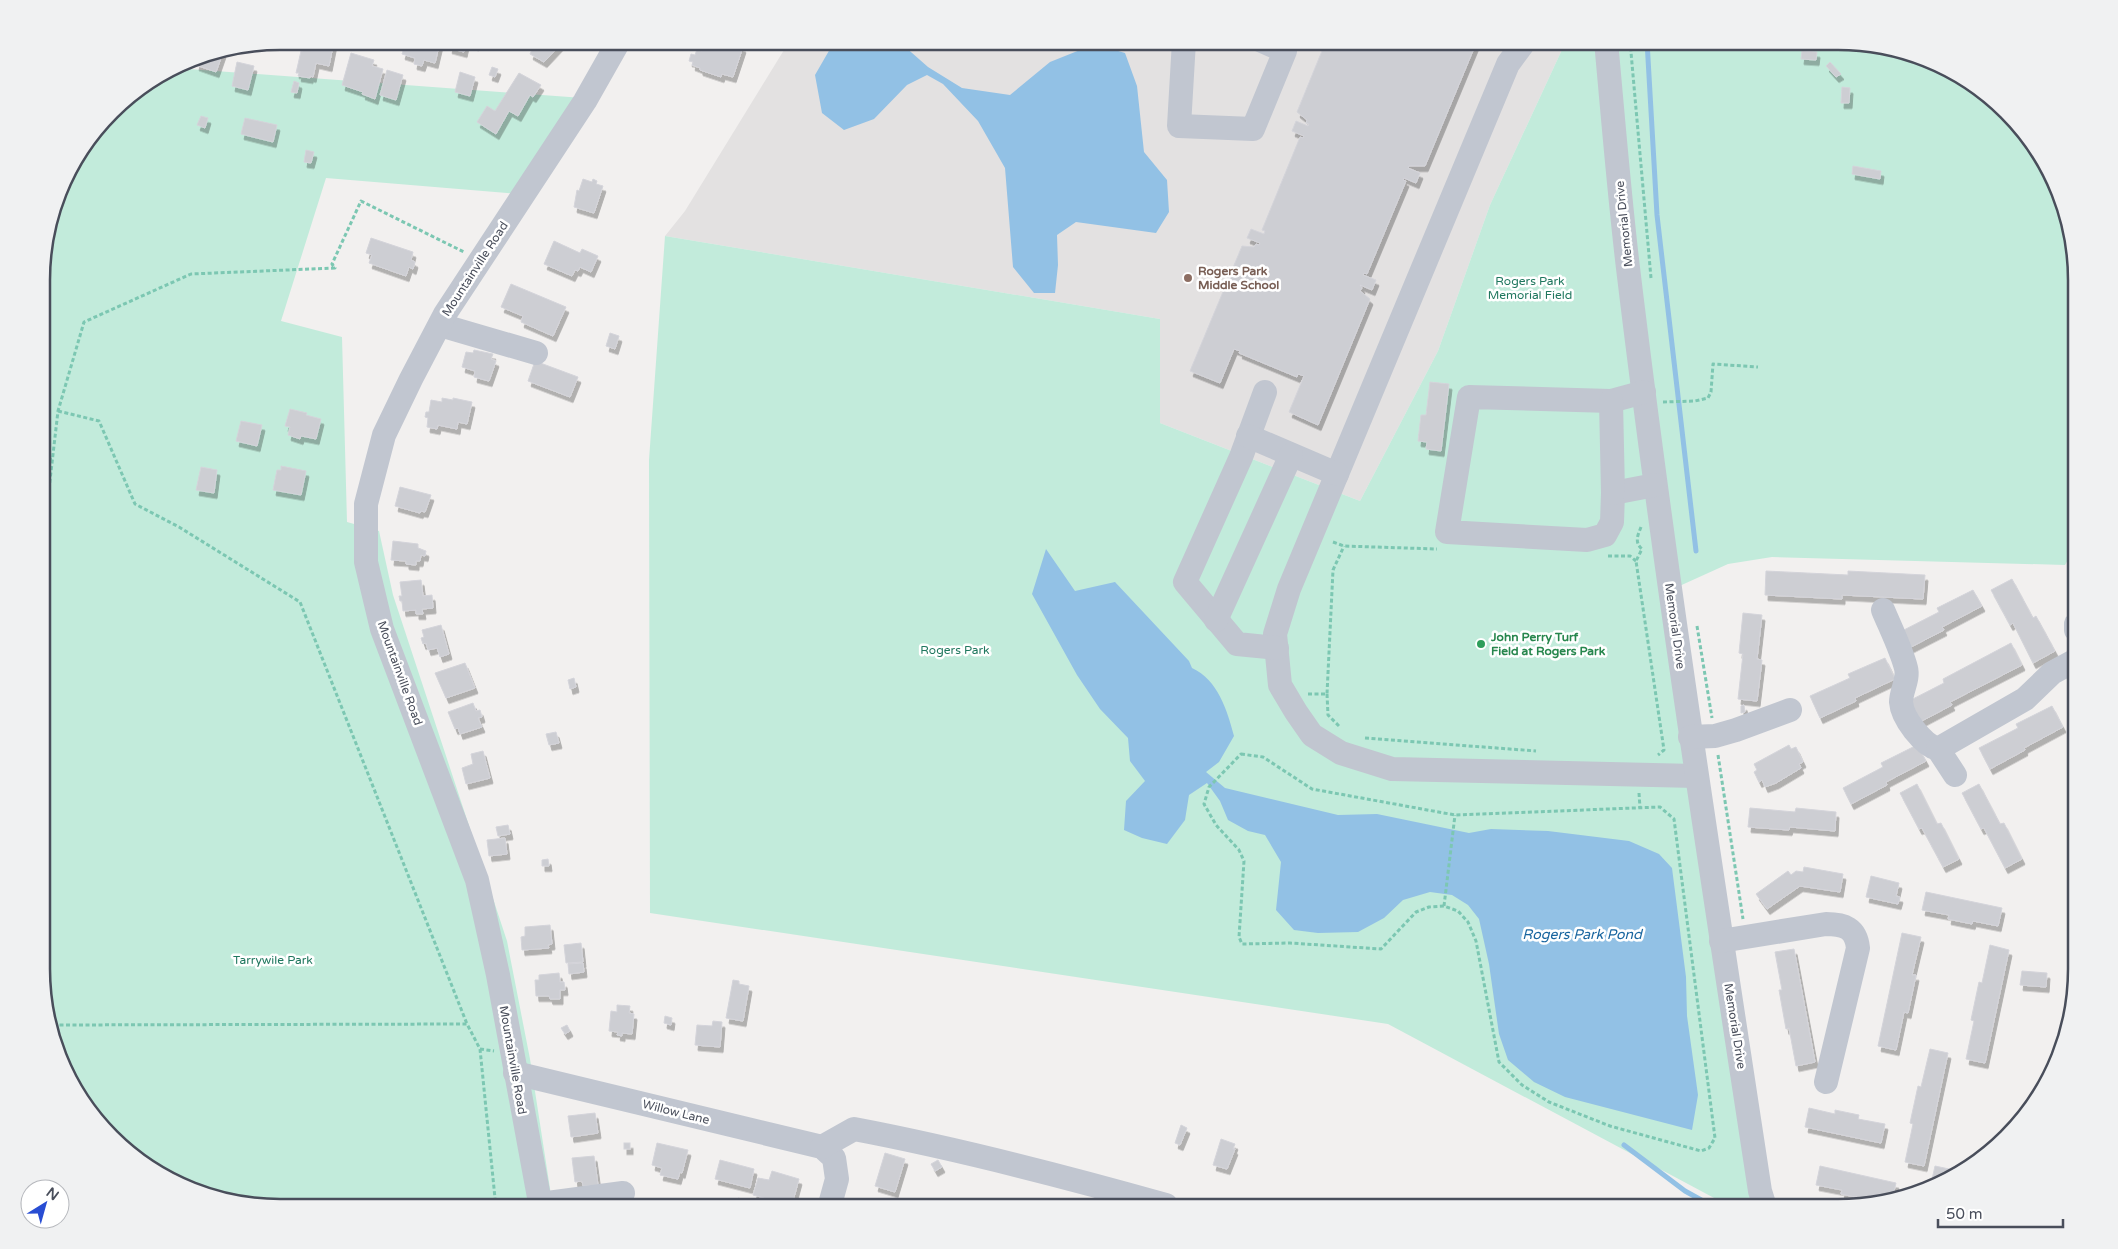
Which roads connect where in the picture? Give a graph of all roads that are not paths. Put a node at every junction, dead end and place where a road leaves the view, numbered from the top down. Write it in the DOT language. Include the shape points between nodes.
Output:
graph roads {
  1 [pos="614,50"];
  2 [pos="1183,50"];
  3 [pos="1282,50"];
  4 [pos="1518,50"];
  5 [pos="1607,50"];
  6 [pos="440,325"];
  7 [pos="536,353"];
  8 [pos="1265,392"];
  9 [pos="1656,396"];
  10 [pos="1610,401"];
  11 [pos="1248,436"];
  12 [pos="1291,455"];
  13 [pos="1337,474"];
  14 [pos="1655,485"];
  15 [pos="1613,493"];
  16 [pos="1883,610"];
  17 [pos="1216,620"];
  18 [pos="1276,648"];
  19 [pos="2068,664"];
  20 [pos="1790,710"];
  21 [pos="1690,737"];
  22 [pos="1938,749"];
  23 [pos="1955,775"];
  24 [pos="1696,776"];
  25 [pos="1721,940"];
  26 [pos="515,1073"];
  27 [pos="1826,1082"];
  28 [pos="828,1153"];
  29 [pos="623,1193"];
  30 [pos="539,1199"];
  31 [pos="585,1199"];
  32 [pos="831,1199"];
  33 [pos="1145,1199"];
  34 [pos="1762,1199"];
  1 -- 6 [label="street, Mountainville Road" via="585,101"];
  2 -- 3 [label="street" via="1179,126 1253,128"];
  4 -- 13 [label="street" via="1508,64"];
  5 -- 9 [label="street, Memorial Drive" via="1628,264"];
  6 -- 7 [label="street"];
  6 -- 26 [label="street, Mountainville Road" via="384,435 366,504 366,562 382,629 477,880"];
  8 -- 11 [label="street"];
  9 -- 10 [label="street"];
  9 -- 14 [label="street, Memorial Drive"];
  10 -- 15 [label="street"];
  10 -- 15 [label="street" via="1468,397 1447,532 1587,540 1605,535 1612,522"];
  11 -- 12 [label="street"];
  11 -- 17 [label="street" via="1185,582"];
  12 -- 13 [label="street"];
  12 -- 17 [label="street"];
  13 -- 18 [label="street" via="1289,589 1275,634"];
  14 -- 15 [label="street"];
  14 -- 21 [label="street, Memorial Drive"];
  16 -- 22 [label="street" via="1906,669 1903,711 1924,741"];
  17 -- 18 [label="street" via="1237,644"];
  18 -- 24 [label="street" via="1280,685 1312,735 1341,753 1392,770"];
  19 -- 22 [label="street" via="2052,673 2025,699"];
  20 -- 21 [label="street" via="1715,736"];
  21 -- 24 [label="street, Memorial Drive"];
  22 -- 23 [label="street"];
  24 -- 25 [label="street, Memorial Drive"];
  25 -- 27 [label="street" via="1839,924 1850,929 1857,939 1858,948"];
  25 -- 34 [label="street, Memorial Drive"];
  26 -- 28 [label="street, Willow Lane"];
  26 -- 30 [label="street, Mountainville Road"];
  28 -- 32 [label="street" via="837,1179"];
  28 -- 33 [label="street" via="854,1129 923,1142"];
  29 -- 31 [label="street"];
}
